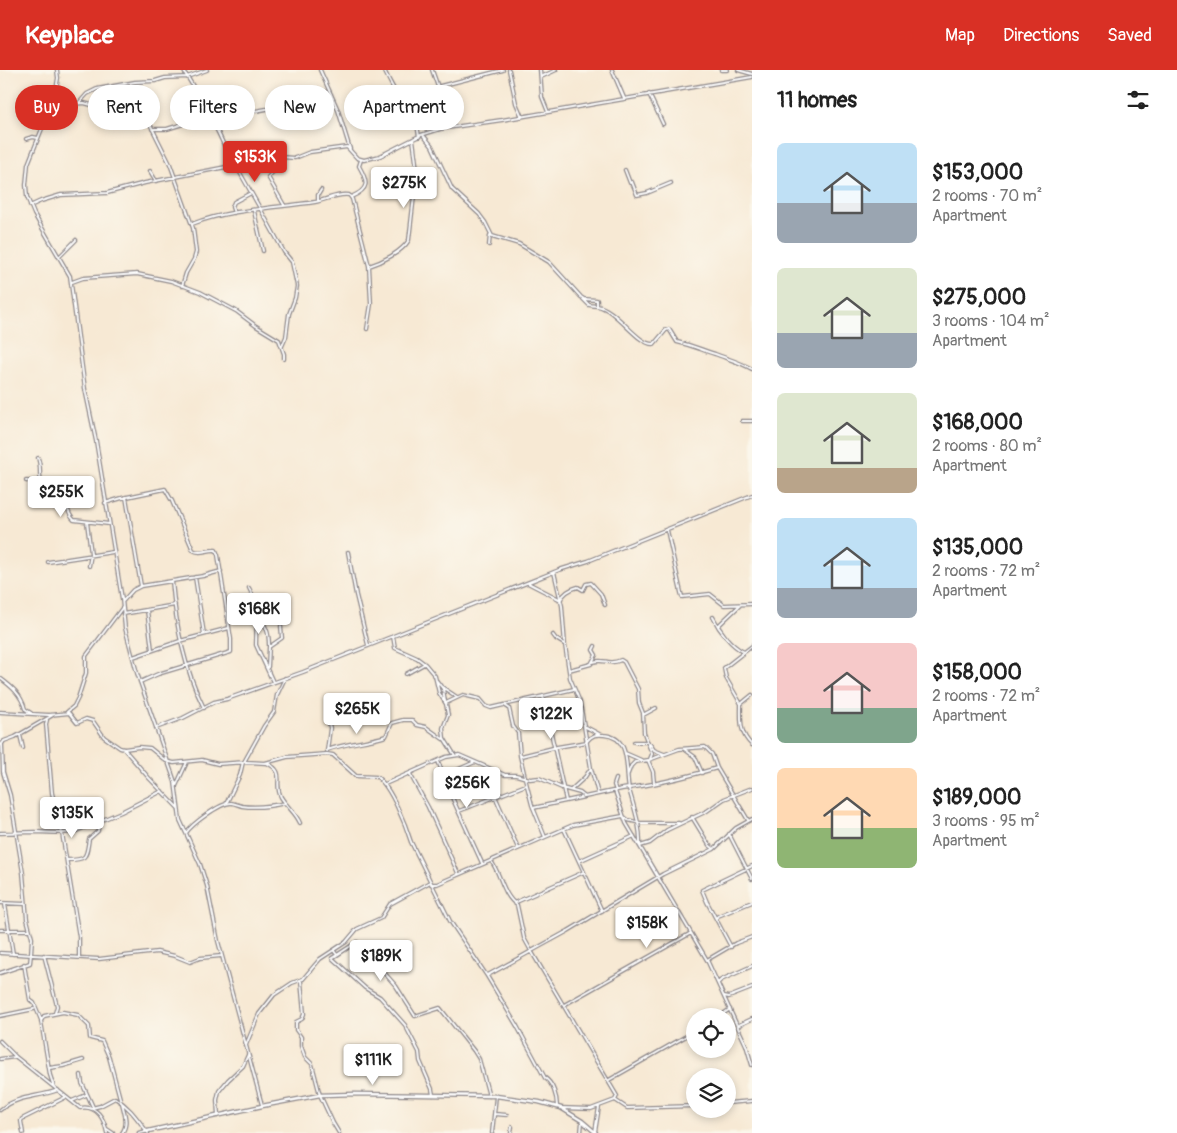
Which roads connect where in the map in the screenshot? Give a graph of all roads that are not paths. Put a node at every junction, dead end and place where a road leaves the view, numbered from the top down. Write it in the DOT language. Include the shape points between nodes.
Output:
graph roads {
  1 [pos="57,70"];
  2 [pos="183,70"];
  3 [pos="207,70"];
  4 [pos="320,70"];
  5 [pos="384,70"];
  6 [pos="432,70"];
  7 [pos="503,70"];
  8 [pos="509,70"];
  9 [pos="540,70"];
  10 [pos="556,70"];
  11 [pos="612,70"];
  12 [pos="721,70"];
  13 [pos="727,70"];
  14 [pos="738,70"];
  15 [pos="752,76"];
  16 [pos="187,77"];
  17 [pos="541,77"];
  18 [pos="57,85"];
  19 [pos="192,85"];
  20 [pos="327,85"];
  21 [pos="392,85"];
  22 [pos="437,85"];
  23 [pos="446,85"];
  24 [pos="649,94"];
  25 [pos="624,98"];
  26 [pos="334,101"];
  27 [pos="79,102"];
  28 [pos="88,104"];
  29 [pos="544,105"];
  30 [pos="548,112"];
  31 [pos="542,113"];
  32 [pos="522,117"];
  33 [pos="663,124"];
  34 [pos="41,130"];
  35 [pos="152,130"];
  36 [pos="217,130"];
  37 [pos="418,130"];
  38 [pos="423,135"];
  39 [pos="419,137"];
  40 [pos="38,138"];
  41 [pos="26,139"];
  42 [pos="413,140"];
  43 [pos="350,149"];
  44 [pos="274,159"];
  45 [pos="230,160"];
  46 [pos="361,160"];
  47 [pos="235,166"];
  48 [pos="228,167"];
  49 [pos="625,170"];
  50 [pos="150,171"];
  51 [pos="174,178"];
  52 [pos="156,181"];
  53 [pos="671,182"];
  54 [pos="321,190"];
  55 [pos="251,193"];
  56 [pos="351,197"];
  57 [pos="318,201"];
  58 [pos="284,205"];
  59 [pos="30,206"];
  60 [pos="261,210"];
  61 [pos="254,211"];
  62 [pos="234,213"];
  63 [pos="192,224"];
  64 [pos="490,234"];
  65 [pos="76,240"];
  66 [pos="489,245"];
  67 [pos="263,251"];
  68 [pos="60,256"];
  69 [pos="369,266"];
  70 [pos="71,283"];
  71 [pos="182,286"];
  72 [pos="583,299"];
  73 [pos="596,306"];
  74 [pos="367,329"];
  75 [pos="282,346"];
  76 [pos="284,359"];
  77 [pos="752,369"];
  78 [pos="742,421"];
  79 [pos="752,421"];
  80 [pos="38,458"];
  81 [pos="26,481"];
  82 [pos="42,485"];
  83 [pos="752,495"];
  84 [pos="126,497"];
  85 [pos="105,503"];
  86 [pos="87,522"];
  87 [pos="108,524"];
  88 [pos="666,530"];
  89 [pos="113,552"];
  90 [pos="348,552"];
  91 [pos="91,554"];
  92 [pos="48,562"];
  93 [pos="89,566"];
  94 [pos="221,571"];
  95 [pos="554,572"];
  96 [pos="196,577"];
  97 [pos="172,581"];
  98 [pos="528,583"];
  99 [pos="141,586"];
  100 [pos="249,588"];
  101 [pos="560,600"];
  102 [pos="122,602"];
  103 [pos="175,604"];
  104 [pos="742,604"];
  105 [pos="752,604"];
  106 [pos="605,605"];
  107 [pos="122,608"];
  108 [pos="147,609"];
  109 [pos="123,614"];
  110 [pos="713,617"];
  111 [pos="257,618"];
  112 [pos="282,626"];
  113 [pos="718,627"];
  114 [pos="229,628"];
  115 [pos="204,634"];
  116 [pos="553,635"];
  117 [pos="393,636"];
  118 [pos="180,641"];
  119 [pos="368,645"];
  120 [pos="565,645"];
  121 [pos="594,646"];
  122 [pos="752,646"];
  123 [pos="269,647"];
  124 [pos="152,650"];
  125 [pos="744,652"];
  126 [pos="132,657"];
  127 [pos="593,662"];
  128 [pos="425,664"];
  129 [pos="186,666"];
  130 [pos="268,670"];
  131 [pos="569,670"];
  132 [pos="406,674"];
  133 [pos="0,678"];
  134 [pos="285,678"];
  135 [pos="437,681"];
  136 [pos="140,682"];
  137 [pos="273,682"];
  138 [pos="442,687"];
  139 [pos="574,688"];
  140 [pos="752,695"];
  141 [pos="543,696"];
  142 [pos="457,697"];
  143 [pos="746,700"];
  144 [pos="752,700"];
  145 [pos="445,702"];
  146 [pos="741,704"];
  147 [pos="504,705"];
  148 [pos="204,708"];
  149 [pos="656,708"];
  150 [pos="0,712"];
  151 [pos="67,712"];
  152 [pos="33,714"];
  153 [pos="54,714"];
  154 [pos="643,715"];
  155 [pos="48,719"];
  156 [pos="328,719"];
  157 [pos="584,726"];
  158 [pos="156,728"];
  159 [pos="20,734"];
  160 [pos="599,734"];
  161 [pos="444,741"];
  162 [pos="587,742"];
  163 [pos="634,742"];
  164 [pos="648,742"];
  165 [pos="752,745"];
  166 [pos="23,748"];
  167 [pos="554,748"];
  168 [pos="124,749"];
  169 [pos="684,749"];
  170 [pos="327,750"];
  171 [pos="625,753"];
  172 [pos="326,754"];
  173 [pos="454,754"];
  174 [pos="664,754"];
  175 [pos="520,756"];
  176 [pos="1,759"];
  177 [pos="649,760"];
  178 [pos="166,761"];
  179 [pos="438,761"];
  180 [pos="642,761"];
  181 [pos="187,762"];
  182 [pos="243,762"];
  183 [pos="476,762"];
  184 [pos="267,763"];
  185 [pos="591,767"];
  186 [pos="717,768"];
  187 [pos="702,772"];
  188 [pos="410,774"];
  189 [pos="628,774"];
  190 [pos="444,776"];
  191 [pos="526,778"];
  192 [pos="616,779"];
  193 [pos="654,783"];
  194 [pos="385,784"];
  195 [pos="526,785"];
  196 [pos="176,786"];
  197 [pos="562,788"];
  198 [pos="752,788"];
  199 [pos="629,789"];
  200 [pos="571,790"];
  201 [pos="162,791"];
  202 [pos="616,791"];
  203 [pos="598,794"];
  204 [pos="495,796"];
  205 [pos="734,796"];
  206 [pos="584,797"];
  207 [pos="566,801"];
  208 [pos="285,803"];
  209 [pos="225,804"];
  210 [pos="178,808"];
  211 [pos="533,808"];
  212 [pos="458,811"];
  213 [pos="622,816"];
  214 [pos="692,817"];
  215 [pos="752,819"];
  216 [pos="99,821"];
  217 [pos="748,821"];
  218 [pos="300,823"];
  219 [pos="639,823"];
  220 [pos="682,823"];
  221 [pos="564,830"];
  222 [pos="15,833"];
  223 [pos="62,833"];
  224 [pos="186,833"];
  225 [pos="0,834"];
  226 [pos="729,834"];
  227 [pos="634,836"];
  228 [pos="545,837"];
  229 [pos="640,846"];
  230 [pos="518,848"];
  231 [pos="714,848"];
  232 [pos="66,860"];
  233 [pos="490,860"];
  234 [pos="579,861"];
  235 [pos="482,863"];
  236 [pos="752,866"];
  237 [pos="746,869"];
  238 [pos="584,872"];
  239 [pos="459,874"];
  240 [pos="658,877"];
  241 [pos="752,879"];
  242 [pos="431,883"];
  243 [pos="752,902"];
  244 [pos="0,903"];
  245 [pos="514,903"];
  246 [pos="5,904"];
  247 [pos="26,904"];
  248 [pos="602,911"];
  249 [pos="716,918"];
  250 [pos="0,930"];
  251 [pos="8,930"];
  252 [pos="30,930"];
  253 [pos="691,933"];
  254 [pos="752,936"];
  255 [pos="731,947"];
  256 [pos="333,950"];
  257 [pos="532,952"];
  258 [pos="0,953"];
  259 [pos="13,954"];
  260 [pos="31,954"];
  261 [pos="326,954"];
  262 [pos="338,955"];
  263 [pos="44,956"];
  264 [pos="79,956"];
  265 [pos="221,956"];
  266 [pos="332,958"];
  267 [pos="707,960"];
  268 [pos="24,964"];
  269 [pos="752,966"];
  270 [pos="0,973"];
  271 [pos="487,976"];
  272 [pos="301,981"];
  273 [pos="718,983"];
  274 [pos="752,989"];
  275 [pos="724,996"];
  276 [pos="564,1005"];
  277 [pos="730,1008"];
  278 [pos="36,1009"];
  279 [pos="55,1013"];
  280 [pos="0,1016"];
  281 [pos="752,1019"];
  282 [pos="41,1021"];
  283 [pos="737,1026"];
  284 [pos="686,1036"];
  285 [pos="0,1041"];
  286 [pos="246,1044"];
  287 [pos="752,1050"];
  288 [pos="748,1051"];
  289 [pos="249,1054"];
  290 [pos="16,1057"];
  291 [pos="0,1059"];
  292 [pos="83,1060"];
  293 [pos="752,1065"];
  294 [pos="49,1068"];
  295 [pos="82,1075"];
  296 [pos="609,1080"];
  297 [pos="54,1087"];
  298 [pos="58,1090"];
  299 [pos="87,1095"];
  300 [pos="320,1095"];
  301 [pos="432,1095"];
  302 [pos="489,1096"];
  303 [pos="496,1096"];
  304 [pos="66,1097"];
  305 [pos="615,1100"];
  306 [pos="72,1101"];
  307 [pos="752,1101"];
  308 [pos="121,1102"];
  309 [pos="736,1102"];
  310 [pos="262,1106"];
  311 [pos="557,1106"];
  312 [pos="599,1106"];
  313 [pos="686,1106"];
  314 [pos="92,1108"];
  315 [pos="561,1108"];
  316 [pos="0,1110"];
  317 [pos="495,1114"];
  318 [pos="507,1115"];
  319 [pos="218,1116"];
  320 [pos="582,1121"];
  321 [pos="512,1127"];
  322 [pos="106,1128"];
  323 [pos="148,1132"];
  324 [pos="23,1133"];
  325 [pos="107,1133"];
  326 [pos="113,1133"];
  327 [pos="122,1133"];
  328 [pos="138,1133"];
  329 [pos="339,1133"];
  330 [pos="492,1133"];
  331 [pos="511,1133"];
  332 [pos="581,1133"];
  333 [pos="596,1133"];
  1 -- 18 [label="street"];
  2 -- 16 [label="street"];
  3 -- 16 [label="street"];
  4 -- 20 [label="street"];
  5 -- 21 [label="street"];
  6 -- 22 [label="street"];
  7 -- 23 [label="street"];
  8 -- 32 [label="street"];
  9 -- 17 [label="street"];
  10 -- 17 [label="street"];
  11 -- 25 [label="street"];
  12 -- 13 [label="street"];
  14 -- 15 [label="street"];
  15 -- 24 [label="street"];
  16 -- 19 [label="street"];
  16 -- 27 [label="street" via="105,87 90,92"];
  17 -- 29 [label="street"];
  24 -- 25 [label="street"];
  24 -- 33 [label="street"];
  25 -- 30 [label="street"];
  26 -- 43 [label="street"];
  27 -- 28 [label="street"];
  29 -- 30 [label="street"];
  29 -- 31 [label="street"];
  30 -- 31 [label="street"];
  31 -- 32 [label="street"];
  32 -- 38 [label="street" via="440,129"];
  34 -- 40 [label="street"];
  35 -- 51 [label="street"];
  36 -- 45 [label="street"];
  37 -- 39 [label="street"];
  38 -- 39 [label="street"];
  38 -- 64 [label="street" via="432,146 452,189 479,214"];
  39 -- 42 [label="street"];
  40 -- 41 [label="street"];
  40 -- 59 [label="street" via="27,171"];
  42 -- 46 [label="street" via="380,156"];
  42 -- 69 [label="street" via="417,170 409,240 387,259"];
  43 -- 44 [label="street" via="344,147 310,152 295,158"];
  43 -- 46 [label="street"];
  44 -- 47 [label="street"];
  44 -- 58 [label="street" via="274,171 268,177"];
  45 -- 47 [label="street"];
  45 -- 48 [label="street"];
  46 -- 56 [label="street" via="359,166 365,187 361,193"];
  47 -- 48 [label="street"];
  47 -- 55 [label="street"];
  48 -- 51 [label="street"];
  49 -- 53 [label="street" via="637,195"];
  50 -- 52 [label="street"];
  51 -- 52 [label="street"];
  51 -- 63 [label="street"];
  52 -- 59 [label="street" via="107,193 61,195"];
  54 -- 57 [label="street"];
  55 -- 60 [label="street"];
  55 -- 62 [label="street" via="234,202"];
  56 -- 57 [label="street" via="340,194"];
  56 -- 69 [label="street"];
  57 -- 58 [label="street"];
  58 -- 60 [label="street"];
  59 -- 68 [label="street"];
  60 -- 61 [label="street"];
  60 -- 75 [label="street" via="292,262 297,286"];
  61 -- 62 [label="street"];
  61 -- 67 [label="street"];
  62 -- 63 [label="street"];
  63 -- 71 [label="street" via="196,253"];
  64 -- 66 [label="street"];
  64 -- 72 [label="street" via="519,244 550,262"];
  65 -- 68 [label="street"];
  68 -- 70 [label="street"];
  69 -- 74 [label="street" via="371,304"];
  70 -- 71 [label="street" via="84,278 138,274"];
  70 -- 85 [label="street"];
  71 -- 75 [label="street" via="230,307 279,340"];
  72 -- 73 [label="street"];
  72 -- 73 [label="street" via="596,300"];
  73 -- 77 [label="street" via="614,315 647,344 654,344 669,329 677,342 708,350"];
  75 -- 76 [label="street"];
  78 -- 79 [label="street"];
  80 -- 82 [label="street"];
  81 -- 82 [label="street"];
  82 -- 86 [label="street" via="50,492 62,494 74,520"];
  83 -- 88 [label="street"];
  84 -- 85 [label="street"];
  84 -- 94 [label="street" via="165,489 191,548 196,552 216,550"];
  84 -- 99 [label="street"];
  85 -- 87 [label="street"];
  86 -- 87 [label="street"];
  86 -- 91 [label="street"];
  87 -- 89 [label="street"];
  88 -- 95 [label="street"];
  88 -- 104 [label="street" via="682,597 710,594 722,605"];
  89 -- 91 [label="street"];
  89 -- 102 [label="street"];
  90 -- 119 [label="street"];
  91 -- 92 [label="street"];
  91 -- 93 [label="street"];
  94 -- 96 [label="street"];
  94 -- 114 [label="street"];
  95 -- 98 [label="street"];
  95 -- 101 [label="street"];
  96 -- 97 [label="street"];
  96 -- 115 [label="street"];
  97 -- 99 [label="street"];
  97 -- 103 [label="street"];
  98 -- 101 [label="street"];
  98 -- 117 [label="street"];
  99 -- 102 [label="street"];
  100 -- 111 [label="street" via="257,604"];
  101 -- 106 [label="street" via="570,590 578,587 582,590 591,583 601,594"];
  101 -- 120 [label="street"];
  102 -- 107 [label="street"];
  103 -- 108 [label="street"];
  103 -- 118 [label="street"];
  104 -- 105 [label="street"];
  104 -- 113 [label="street"];
  107 -- 109 [label="street"];
  107 -- 151 [label="street" via="86,656 86,672 78,698"];
  108 -- 109 [label="street"];
  108 -- 124 [label="street"];
  109 -- 126 [label="street"];
  110 -- 113 [label="street"];
  111 -- 123 [label="street" via="267,630"];
  111 -- 130 [label="street" via="256,645"];
  112 -- 123 [label="street" via="282,638"];
  113 -- 125 [label="street"];
  114 -- 115 [label="street"];
  114 -- 129 [label="street" via="232,650 229,654"];
  115 -- 118 [label="street"];
  116 -- 120 [label="street"];
  117 -- 119 [label="street"];
  117 -- 128 [label="street" via="395,648"];
  118 -- 124 [label="street"];
  118 -- 129 [label="street"];
  119 -- 134 [label="street"];
  120 -- 131 [label="street"];
  121 -- 127 [label="street" via="596,656"];
  122 -- 125 [label="street"];
  123 -- 130 [label="street"];
  124 -- 126 [label="street"];
  125 -- 146 [label="street" via="726,666 724,672"];
  126 -- 136 [label="street"];
  127 -- 131 [label="street"];
  127 -- 154 [label="street" via="623,660 638,689 638,703"];
  128 -- 132 [label="street"];
  128 -- 135 [label="street"];
  129 -- 136 [label="street"];
  129 -- 148 [label="street"];
  130 -- 137 [label="street"];
  131 -- 139 [label="street"];
  133 -- 152 [label="street" via="15,690 24,709"];
  134 -- 137 [label="street"];
  134 -- 182 [label="street" via="274,712"];
  135 -- 138 [label="street"];
  135 -- 145 [label="street"];
  136 -- 158 [label="street"];
  137 -- 148 [label="street"];
  138 -- 142 [label="street"];
  138 -- 145 [label="street"];
  139 -- 141 [label="street"];
  139 -- 157 [label="street"];
  140 -- 143 [label="street"];
  141 -- 147 [label="street"];
  141 -- 167 [label="street"];
  142 -- 145 [label="street"];
  142 -- 147 [label="street" via="463,695 480,699 488,708"];
  143 -- 144 [label="street"];
  143 -- 146 [label="street"];
  145 -- 161 [label="street" via="448,715 443,728"];
  146 -- 165 [label="street" via="741,729"];
  147 -- 175 [label="street" via="509,708 518,733"];
  148 -- 158 [label="street"];
  149 -- 154 [label="street"];
  150 -- 152 [label="street"];
  151 -- 153 [label="street"];
  151 -- 168 [label="street" via="77,723 88,719 93,721 107,740"];
  152 -- 153 [label="street"];
  153 -- 155 [label="street"];
  154 -- 164 [label="street"];
  155 -- 159 [label="street"];
  155 -- 223 [label="street" via="52,793"];
  156 -- 170 [label="street"];
  157 -- 160 [label="street"];
  157 -- 162 [label="street"];
  158 -- 178 [label="street"];
  159 -- 166 [label="street"];
  159 -- 176 [label="street" via="2,742"];
  160 -- 162 [label="street"];
  160 -- 171 [label="street" via="618,738"];
  161 -- 170 [label="street" via="426,727 412,720 403,720 392,723 386,736"];
  161 -- 173 [label="street"];
  162 -- 167 [label="street"];
  162 -- 185 [label="street"];
  163 -- 164 [label="street"];
  164 -- 174 [label="street" via="654,750"];
  164 -- 177 [label="street" via="652,754"];
  167 -- 175 [label="street"];
  167 -- 197 [label="street"];
  168 -- 178 [label="street" via="150,748"];
  168 -- 201 [label="street"];
  169 -- 174 [label="street"];
  169 -- 186 [label="street" via="708,749"];
  169 -- 187 [label="street" via="696,757"];
  170 -- 172 [label="street"];
  171 -- 180 [label="street"];
  171 -- 189 [label="street"];
  172 -- 184 [label="street" via="287,757"];
  172 -- 194 [label="street" via="333,755 356,776 375,776"];
  173 -- 179 [label="street"];
  173 -- 183 [label="street"];
  174 -- 177 [label="street"];
  175 -- 191 [label="street"];
  176 -- 222 [label="street"];
  177 -- 180 [label="street"];
  177 -- 193 [label="street"];
  178 -- 181 [label="street"];
  178 -- 196 [label="street"];
  179 -- 188 [label="street"];
  179 -- 190 [label="street"];
  180 -- 189 [label="street" via="633,764"];
  181 -- 182 [label="street"];
  181 -- 196 [label="street"];
  182 -- 184 [label="street"];
  182 -- 209 [label="street"];
  183 -- 190 [label="street"];
  183 -- 191 [label="street"];
  184 -- 208 [label="street" via="278,772 278,790"];
  185 -- 200 [label="street"];
  185 -- 203 [label="street"];
  186 -- 187 [label="street"];
  186 -- 205 [label="street"];
  187 -- 193 [label="street"];
  188 -- 194 [label="street"];
  188 -- 239 [label="street"];
  189 -- 199 [label="street"];
  190 -- 212 [label="street"];
  191 -- 195 [label="street"];
  191 -- 197 [label="street" via="540,778"];
  192 -- 202 [label="street"];
  193 -- 199 [label="street"];
  194 -- 242 [label="street"];
  195 -- 204 [label="street"];
  195 -- 211 [label="street"];
  196 -- 210 [label="street"];
  197 -- 200 [label="street"];
  197 -- 207 [label="street"];
  198 -- 205 [label="street"];
  199 -- 202 [label="street"];
  199 -- 219 [label="street"];
  200 -- 206 [label="street"];
  201 -- 210 [label="street"];
  201 -- 216 [label="street"];
  202 -- 203 [label="street"];
  202 -- 213 [label="street"];
  203 -- 206 [label="street"];
  204 -- 212 [label="street"];
  204 -- 230 [label="street"];
  205 -- 214 [label="street"];
  205 -- 217 [label="street"];
  206 -- 207 [label="street"];
  207 -- 211 [label="street"];
  208 -- 209 [label="street" via="272,806"];
  208 -- 218 [label="street"];
  209 -- 224 [label="street"];
  210 -- 224 [label="street"];
  211 -- 228 [label="street"];
  212 -- 235 [label="street"];
  213 -- 219 [label="street"];
  213 -- 221 [label="street" via="583,822"];
  213 -- 227 [label="street"];
  214 -- 220 [label="street"];
  214 -- 231 [label="street" via="709,846"];
  215 -- 217 [label="street"];
  216 -- 223 [label="street" via="74,832"];
  216 -- 232 [label="street" via="98,831 89,839 85,856"];
  217 -- 226 [label="street"];
  219 -- 220 [label="street"];
  219 -- 229 [label="street"];
  220 -- 229 [label="street"];
  221 -- 228 [label="street"];
  221 -- 234 [label="street"];
  222 -- 223 [label="street"];
  222 -- 225 [label="street"];
  222 -- 247 [label="street"];
  223 -- 232 [label="street"];
  224 -- 265 [label="street" via="207,886"];
  226 -- 231 [label="street"];
  226 -- 237 [label="street"];
  227 -- 229 [label="street"];
  227 -- 234 [label="street"];
  228 -- 230 [label="street"];
  229 -- 240 [label="street"];
  230 -- 233 [label="street"];
  231 -- 240 [label="street"];
  232 -- 264 [label="street"];
  233 -- 235 [label="street"];
  233 -- 245 [label="street"];
  234 -- 238 [label="street"];
  235 -- 239 [label="street"];
  236 -- 237 [label="street"];
  237 -- 241 [label="street"];
  237 -- 249 [label="street" via="702,890"];
  238 -- 245 [label="street"];
  238 -- 248 [label="street"];
  239 -- 242 [label="street" via="437,884"];
  240 -- 248 [label="street"];
  240 -- 253 [label="street"];
  242 -- 256 [label="street" via="390,904 381,918 358,929"];
  242 -- 271 [label="street" via="453,926"];
  243 -- 249 [label="street"];
  244 -- 246 [label="street"];
  245 -- 257 [label="street" via="524,938"];
  246 -- 247 [label="street"];
  246 -- 251 [label="street"];
  247 -- 252 [label="street"];
  248 -- 257 [label="street"];
  249 -- 255 [label="street"];
  250 -- 251 [label="street"];
  251 -- 252 [label="street"];
  251 -- 259 [label="street"];
  252 -- 260 [label="street"];
  253 -- 267 [label="street"];
  253 -- 276 [label="street"];
  254 -- 255 [label="street"];
  255 -- 267 [label="street"];
  256 -- 261 [label="street"];
  256 -- 262 [label="street"];
  257 -- 271 [label="street"];
  257 -- 276 [label="street"];
  258 -- 259 [label="street"];
  259 -- 260 [label="street"];
  260 -- 263 [label="street"];
  260 -- 268 [label="street" via="30,962"];
  261 -- 266 [label="street"];
  261 -- 272 [label="street"];
  262 -- 266 [label="street"];
  262 -- 302 [label="street" via="357,942 396,986 415,1016 440,1008 474,1051"];
  263 -- 264 [label="street"];
  263 -- 279 [label="street" via="57,1006"];
  264 -- 265 [label="street" via="99,959 157,952 190,962"];
  265 -- 286 [label="street"];
  266 -- 301 [label="street" via="365,988 380,996 405,1025 419,1052"];
  267 -- 273 [label="street"];
  268 -- 270 [label="street"];
  268 -- 278 [label="street" via="30,1000"];
  269 -- 273 [label="street"];
  271 -- 311 [label="street" via="549,1080"];
  272 -- 286 [label="street" via="274,995 260,1012"];
  272 -- 300 [label="street" via="304,1014 296,1021 296,1028 301,1046 314,1069"];
  273 -- 275 [label="street"];
  274 -- 275 [label="street"];
  275 -- 277 [label="street"];
  276 -- 296 [label="street"];
  278 -- 280 [label="street"];
  278 -- 282 [label="street"];
  279 -- 282 [label="street"];
  279 -- 308 [label="street" via="78,1016 89,1026 90,1038 102,1041"];
  281 -- 283 [label="street"];
  282 -- 294 [label="street"];
  283 -- 288 [label="street"];
  284 -- 296 [label="street"];
  285 -- 290 [label="street"];
  286 -- 289 [label="street"];
  287 -- 288 [label="street"];
  288 -- 293 [label="street"];
  289 -- 310 [label="street"];
  289 -- 319 [label="street" via="243,1066 219,1091"];
  290 -- 291 [label="street"];
  290 -- 297 [label="street"];
  292 -- 294 [label="street"];
  294 -- 297 [label="street"];
  295 -- 299 [label="street"];
  296 -- 305 [label="street" via="617,1096"];
  297 -- 298 [label="street"];
  298 -- 304 [label="street"];
  298 -- 316 [label="street" via="17,1099"];
  299 -- 306 [label="street"];
  299 -- 314 [label="street"];
  300 -- 301 [label="street"];
  300 -- 310 [label="street"];
  300 -- 329 [label="street"];
  301 -- 302 [label="street"];
  302 -- 303 [label="street"];
  303 -- 311 [label="street"];
  303 -- 317 [label="street"];
  304 -- 306 [label="street"];
  304 -- 324 [label="street" via="22,1119"];
  305 -- 312 [label="street"];
  305 -- 313 [label="street" via="627,1108"];
  306 -- 314 [label="street" via="80,1108"];
  307 -- 309 [label="street"];
  308 -- 314 [label="street" via="113,1098 103,1106"];
  308 -- 323 [label="street"];
  308 -- 327 [label="street" via="126,1125"];
  310 -- 319 [label="street"];
  311 -- 315 [label="street"];
  312 -- 315 [label="street"];
  312 -- 333 [label="street"];
  314 -- 322 [label="street"];
  315 -- 320 [label="street"];
  317 -- 318 [label="street"];
  317 -- 330 [label="street"];
  319 -- 323 [label="street"];
  320 -- 332 [label="street"];
  320 -- 333 [label="street"];
  321 -- 331 [label="street"];
  322 -- 325 [label="street"];
  322 -- 326 [label="street"];
  323 -- 328 [label="street"];
}
